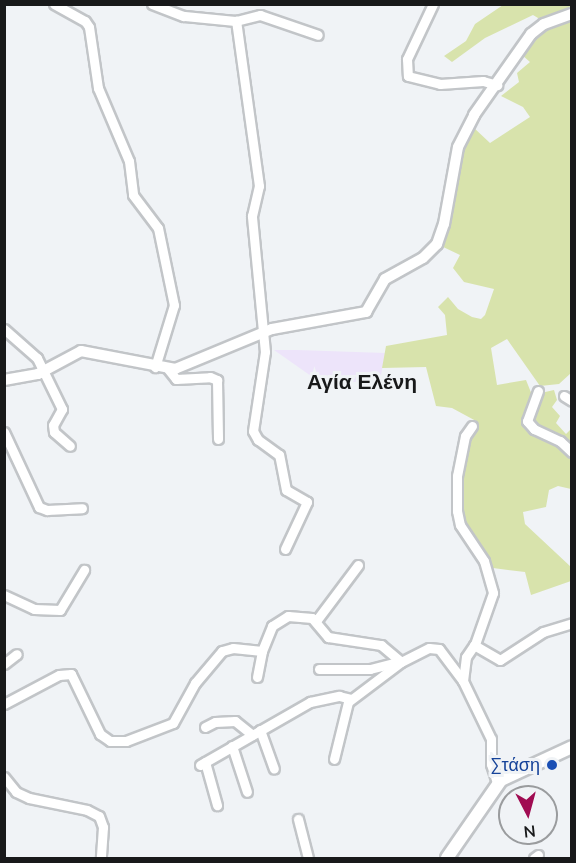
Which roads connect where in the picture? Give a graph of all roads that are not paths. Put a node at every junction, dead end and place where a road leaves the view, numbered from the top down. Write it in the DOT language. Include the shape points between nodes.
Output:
graph roads {
  1 [pos="54,4"];
  2 [pos="152,4"];
  3 [pos="433,4"];
  4 [pos="572,14"];
  5 [pos="236,21"];
  6 [pos="318,35"];
  7 [pos="497,84"];
  8 [pos="4,329"];
  9 [pos="263,332"];
  10 [pos="155,367"];
  11 [pos="168,369"];
  12 [pos="44,372"];
  13 [pos="4,380"];
  14 [pos="538,391"];
  15 [pos="472,426"];
  16 [pos="4,432"];
  17 [pos="218,439"];
  18 [pos="70,446"];
  19 [pos="572,452"];
  20 [pos="82,508"];
  21 [pos="285,549"];
  22 [pos="358,565"];
  23 [pos="84,570"];
  24 [pos="4,595"];
  25 [pos="316,621"];
  26 [pos="572,623"];
  27 [pos="475,644"];
  28 [pos="262,651"];
  29 [pos="17,654"];
  30 [pos="401,662"];
  31 [pos="4,664"];
  32 [pos="319,669"];
  33 [pos="257,678"];
  34 [pos="463,681"];
  35 [pos="351,699"];
  36 [pos="4,704"];
  37 [pos="205,727"];
  38 [pos="256,732"];
  39 [pos="232,746"];
  40 [pos="572,747"];
  41 [pos="334,759"];
  42 [pos="274,770"];
  43 [pos="4,777"];
  44 [pos="497,783"];
  45 [pos="247,792"];
  46 [pos="218,805"];
  47 [pos="298,819"];
  48 [pos="101,858"];
  49 [pos="308,858"];
  50 [pos="447,858"];
  1 -- 10 [label="street" via="89,27 98,88 129,161 133,195 159,228 174,305"];
  2 -- 5 [label="street" via="184,16"];
  3 -- 7 [label="street" via="407,58 409,78 440,84"];
  4 -- 7 [label="street" via="535,31"];
  5 -- 6 [label="street" via="260,15"];
  5 -- 9 [label="street" via="259,177 252,216"];
  7 -- 9 [label="street" via="460,141 444,224 432,250 385,279 369,308 359,316"];
  8 -- 12 [label="street" via="32,351"];
  9 -- 11 [label="street"];
  9 -- 21 [label="street" via="264,366 253,431 258,440 279,455 286,490 307,502"];
  10 -- 11 [label="street"];
  10 -- 12 [label="street" via="87,351 74,353"];
  11 -- 17 [label="street" via="176,379 217,380"];
  12 -- 13 [label="street"];
  12 -- 18 [label="street" via="62,409 53,425 54,432"];
  14 -- 19 [label="street" via="527,421"];
  15 -- 27 [label="street" via="465,436 457,476 457,511 460,525 484,561 493,593"];
  16 -- 20 [label="street" via="39,507"];
  22 -- 25 [label="street"];
  23 -- 24 [label="street" via="60,610 34,609"];
  25 -- 28 [label="street" via="307,616 281,619 272,626"];
  25 -- 30 [label="street" via="324,635 381,645"];
  26 -- 27 [label="street" via="543,632 500,660"];
  27 -- 34 [label="street" via="466,657"];
  28 -- 33 [label="street"];
  28 -- 36 [label="street" via="222,651 195,683 173,723 126,741 110,741 100,734 71,674 59,675"];
  29 -- 31 [label="street"];
  30 -- 32 [label="street" via="370,669"];
  30 -- 34 [label="street" via="429,648 439,649"];
  30 -- 35 [label="street"];
  34 -- 44 [label="street" via="491,739 491,764"];
  35 -- 38 [label="street" via="316,700"];
  35 -- 41 [label="street"];
  37 -- 38 [label="street" via="235,721"];
  38 -- 39 [label="street"];
  38 -- 42 [label="street"];
  39 -- 45 [label="street"];
  39 -- 46 [label="street" via="202,764"];
  40 -- 44 [label="main road"];
  43 -- 48 [label="street" via="16,792 29,798 99,816 103,827"];
  44 -- 50 [label="main road"];
  47 -- 49 [label="street"];
}
